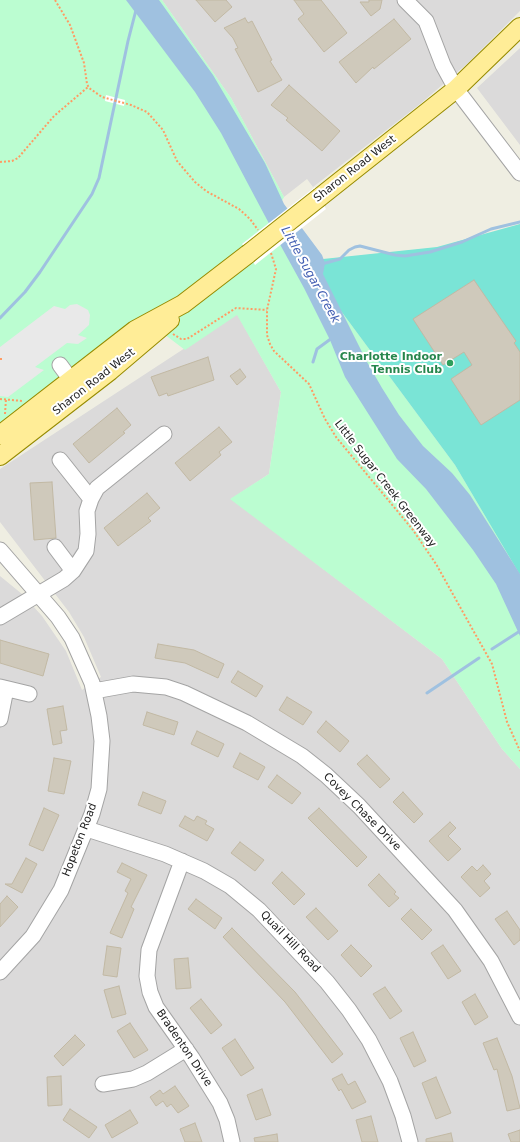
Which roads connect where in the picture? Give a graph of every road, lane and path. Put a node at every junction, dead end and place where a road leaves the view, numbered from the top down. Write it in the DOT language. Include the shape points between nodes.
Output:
graph roads {
  1 [pos="55,0"];
  2 [pos="405,0"];
  3 [pos="520,27"];
  4 [pos="88,86"];
  5 [pos="456,89"];
  6 [pos="0,162"];
  7 [pos="520,173"];
  8 [pos="213,195"];
  9 [pos="269,298"];
  10 [pos="183,304"];
  11 [pos="267,310"];
  12 [pos="171,332"];
  13 [pos="60,365"];
  14 [pos="71,380"];
  15 [pos="0,399"];
  16 [pos="6,399"];
  17 [pos="30,401"];
  18 [pos="2,428"];
  19 [pos="164,434"];
  20 [pos="0,456"];
  21 [pos="60,460"];
  22 [pos="91,499"];
  23 [pos="55,547"];
  24 [pos="0,550"];
  25 [pos="73,571"];
  26 [pos="38,594"];
  27 [pos="0,616"];
  28 [pos="3,688"];
  29 [pos="94,691"];
  30 [pos="29,694"];
  31 [pos="0,719"];
  32 [pos="520,751"];
  33 [pos="87,829"];
  34 [pos="182,861"];
  35 [pos="0,972"];
  36 [pos="520,1017"];
  37 [pos="186,1049"];
  38 [pos="103,1084"];
  39 [pos="232,1142"];
  40 [pos="410,1142"];
  1 -- 4 [label="path" via="70,25 84,62"];
  2 -- 5 [label="street" via="426,21 443,65"];
  3 -- 5 [label="main road, Sharon Road West"];
  4 -- 6 [label="path" via="54,116 18,158"];
  4 -- 8 [label="path" via="105,98 147,112 163,130 177,161 195,182"];
  5 -- 7 [label="street"];
  5 -- 10 [label="main road, Sharon Road West, bridge"];
  9 -- 11 [label="path, Little Sugar Creek Greenway"];
  10 -- 14 [label="main road, Sharon Road West" via="135,330"];
  10 -- 20 [label="main road, Sharon Road West" via="174,316 149,338"];
  11 -- 12 [label="path" via="243,307 232,309 187,339 179,338"];
  11 -- 32 [label="path, Little Sugar Creek Greenway" via="267,335 272,347 309,384 329,428 421,542 448,584 492,664 507,722"];
  13 -- 14 [label="street"];
  14 -- 18 [label="main road, Sharon Road West"];
  15 -- 16 [label="path"];
  16 -- 17 [label="path"];
  16 -- 18 [label="path"];
  19 -- 22 [label="street" via="102,483"];
  21 -- 22 [label="street"];
  22 -- 25 [label="street" via="87,511 87,545 81,561"];
  23 -- 25 [label="street"];
  24 -- 26 [label="street, Hopeton Road"];
  25 -- 26 [label="street"];
  26 -- 27 [label="street"];
  26 -- 29 [label="street, Hopeton Road" via="72,638 84,661"];
  28 -- 30 [label="street"];
  28 -- 31 [label="street"];
  29 -- 33 [label="street, Hopeton Road" via="101,734 101,767"];
  29 -- 36 [label="street, Covey Chase Drive" via="133,684 166,687 247,722 302,756 359,806 455,910 491,961"];
  33 -- 34 [label="street, Quail Hill Road"];
  33 -- 35 [label="street, Hopeton Road" via="54,903 33,936"];
  34 -- 37 [label="street, Bradenton Drive" via="149,950 146,968 150,992 156,1007"];
  34 -- 40 [label="street, Quail Hill Road" via="219,878 240,893 327,982 374,1048 403,1116"];
  37 -- 38 [label="street" via="147,1074"];
  37 -- 39 [label="street, Bradenton Drive" via="220,1103"];
}
